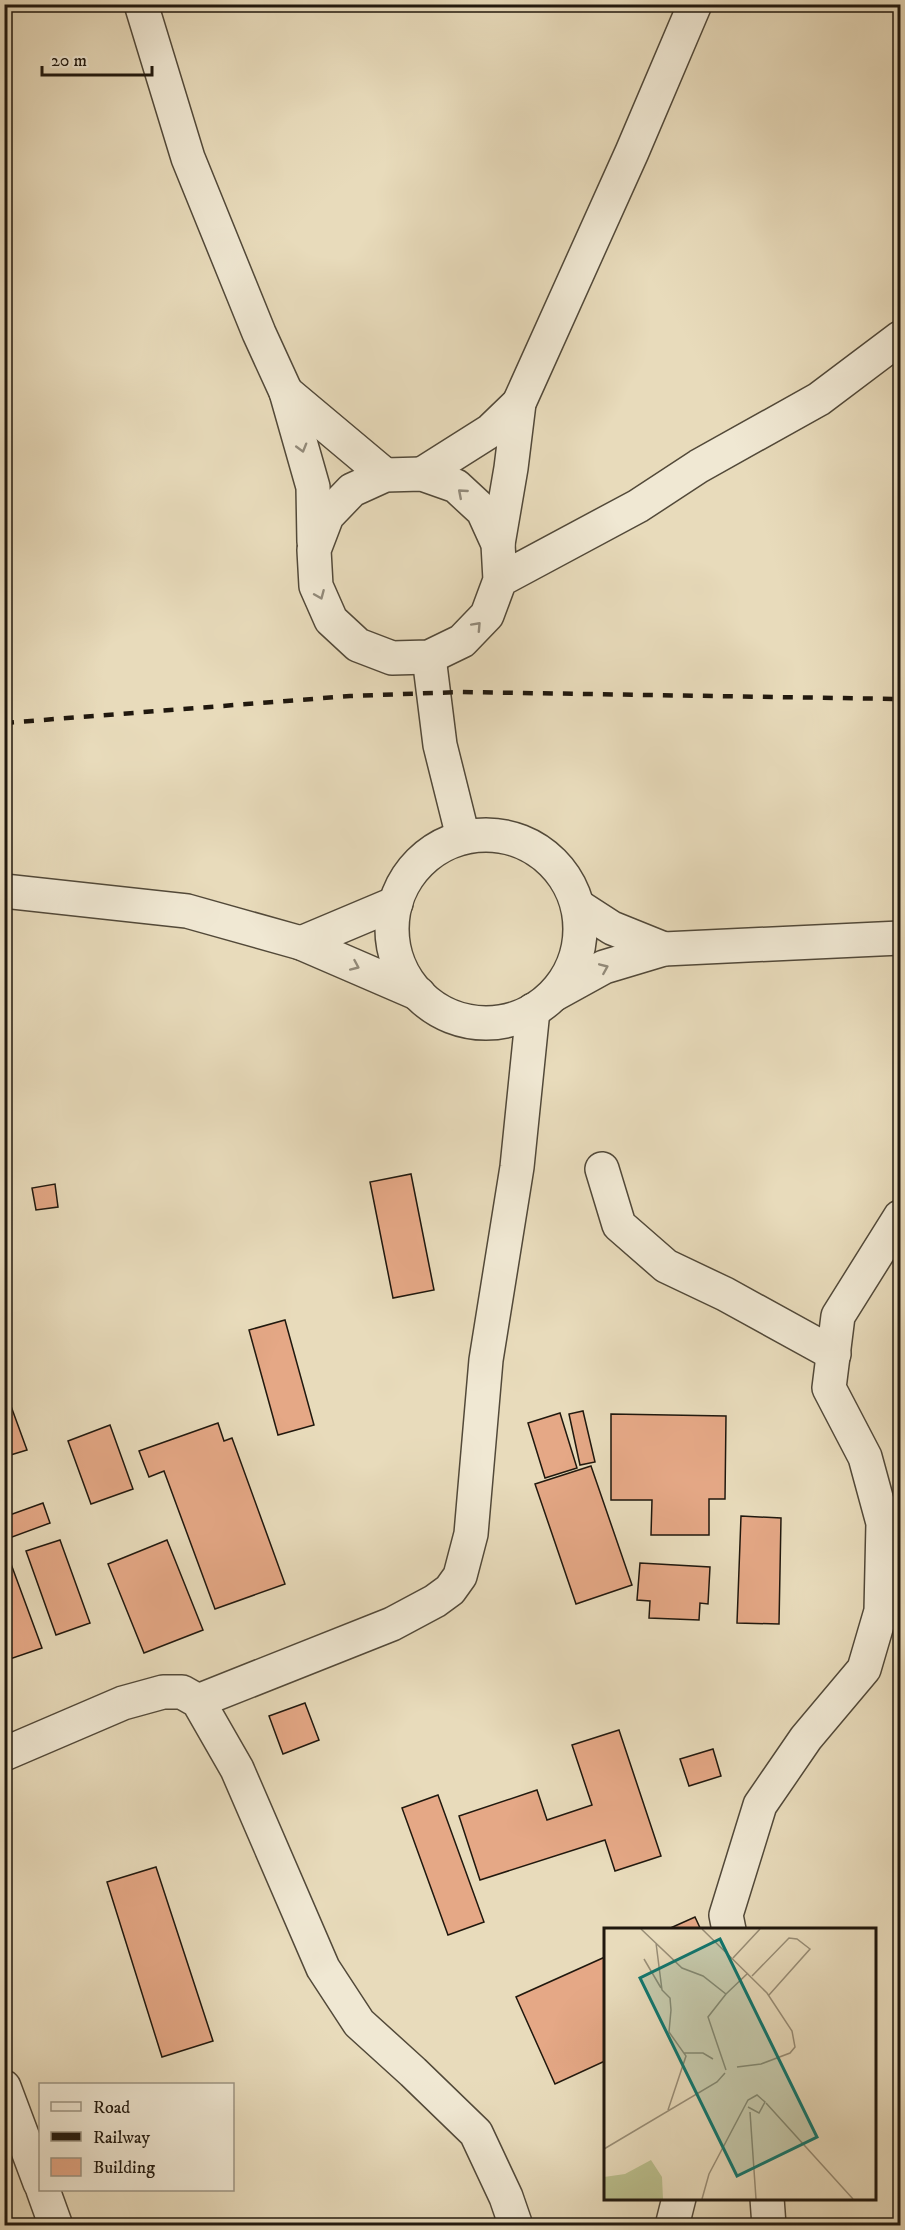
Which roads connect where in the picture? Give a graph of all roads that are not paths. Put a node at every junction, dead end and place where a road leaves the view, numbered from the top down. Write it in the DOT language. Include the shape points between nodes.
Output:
graph roads {
  1 [pos="141,4"];
  2 [pos="696,4"];
  3 [pos="900,338"];
  4 [pos="286,392"];
  5 [pos="519,403"];
  6 [pos="422,474"];
  7 [pos="385,475"];
  8 [pos="498,544"];
  9 [pos="314,550"];
  10 [pos="500,580"];
  11 [pos="429,657"];
  12 [pos="463,837"];
  13 [pos="4,891"];
  14 [pos="396,903"];
  15 [pos="578,906"];
  16 [pos="900,938"];
  17 [pos="301,943"];
  18 [pos="664,949"];
  19 [pos="418,994"];
  20 [pos="542,1003"];
  21 [pos="602,1169"];
  22 [pos="900,1217"];
  23 [pos="834,1354"];
  24 [pos="198,1701"];
  25 [pos="4,1754"];
  26 [pos="729,1928"];
  27 [pos="4,2086"];
  28 [pos="39,2180"];
  29 [pos="43,2191"];
  30 [pos="679,2200"];
  31 [pos="767,2200"];
  32 [pos="57,2226"];
  33 [pos="516,2226"];
  34 [pos="672,2226"];
  35 [pos="769,2226"];
  1 -- 4 [label="street" via="188,158"];
  2 -- 5 [label="street"];
  3 -- 10 [label="street" via="819,399 699,466 638,506"];
  4 -- 7 [label="street"];
  4 -- 9 [label="street, one-way" via="313,487"];
  5 -- 6 [label="street" via="490,431"];
  5 -- 8 [label="street"];
  6 -- 7 [label="street"];
  8 -- 6 [label="street, one-way" via="483,511 456,486"];
  7 -- 9 [label="street" via="352,490 327,516"];
  8 -- 10 [label="street"];
  9 -- 11 [label="street, one-way" via="316,586 331,620 358,645 392,658"];
  11 -- 10 [label="street, one-way" via="462,641 487,615"];
  11 -- 12 [label="street" via="440,745"];
  12 -- 14 [label="street" via="440,846 420,861 405,881"];
  12 -- 15 [label="street" via="512,838 534,848 554,863"];
  13 -- 17 [label="street" via="187,911"];
  14 -- 17 [label="street"];
  14 -- 19 [label="street" via="392,927 395,951"];
  15 -- 18 [label="street" via="612,928"];
  15 -- 20 [label="street" via="581,930 577,954 567,977"];
  16 -- 18 [label="street"];
  17 -- 19 [label="street, one-way"];
  20 -- 18 [label="street, one-way" via="604,967"];
  19 -- 20 [label="street" via="461,1019 486,1023 510,1020"];
  20 -- 24 [label="street" via="486,1360 471,1534 460,1576 435,1601 392,1624"];
  21 -- 23 [label="street" via="619,1225 666,1266"];
  22 -- 23 [label="street" via="838,1316"];
  23 -- 26 [label="street" via="829,1388 865,1457 883,1522 881,1611 864,1669 806,1738 760,1805 726,1915"];
  24 -- 25 [label="street" via="182,1692 163,1692 123,1703"];
  24 -- 33 [label="street" via="237,1769 323,1968 359,2024 476,2133"];
  27 -- 28 [label="street"];
  29 -- 32 [label="street"];
  30 -- 34 [label="street"];
  31 -- 35 [label="street"];
}
